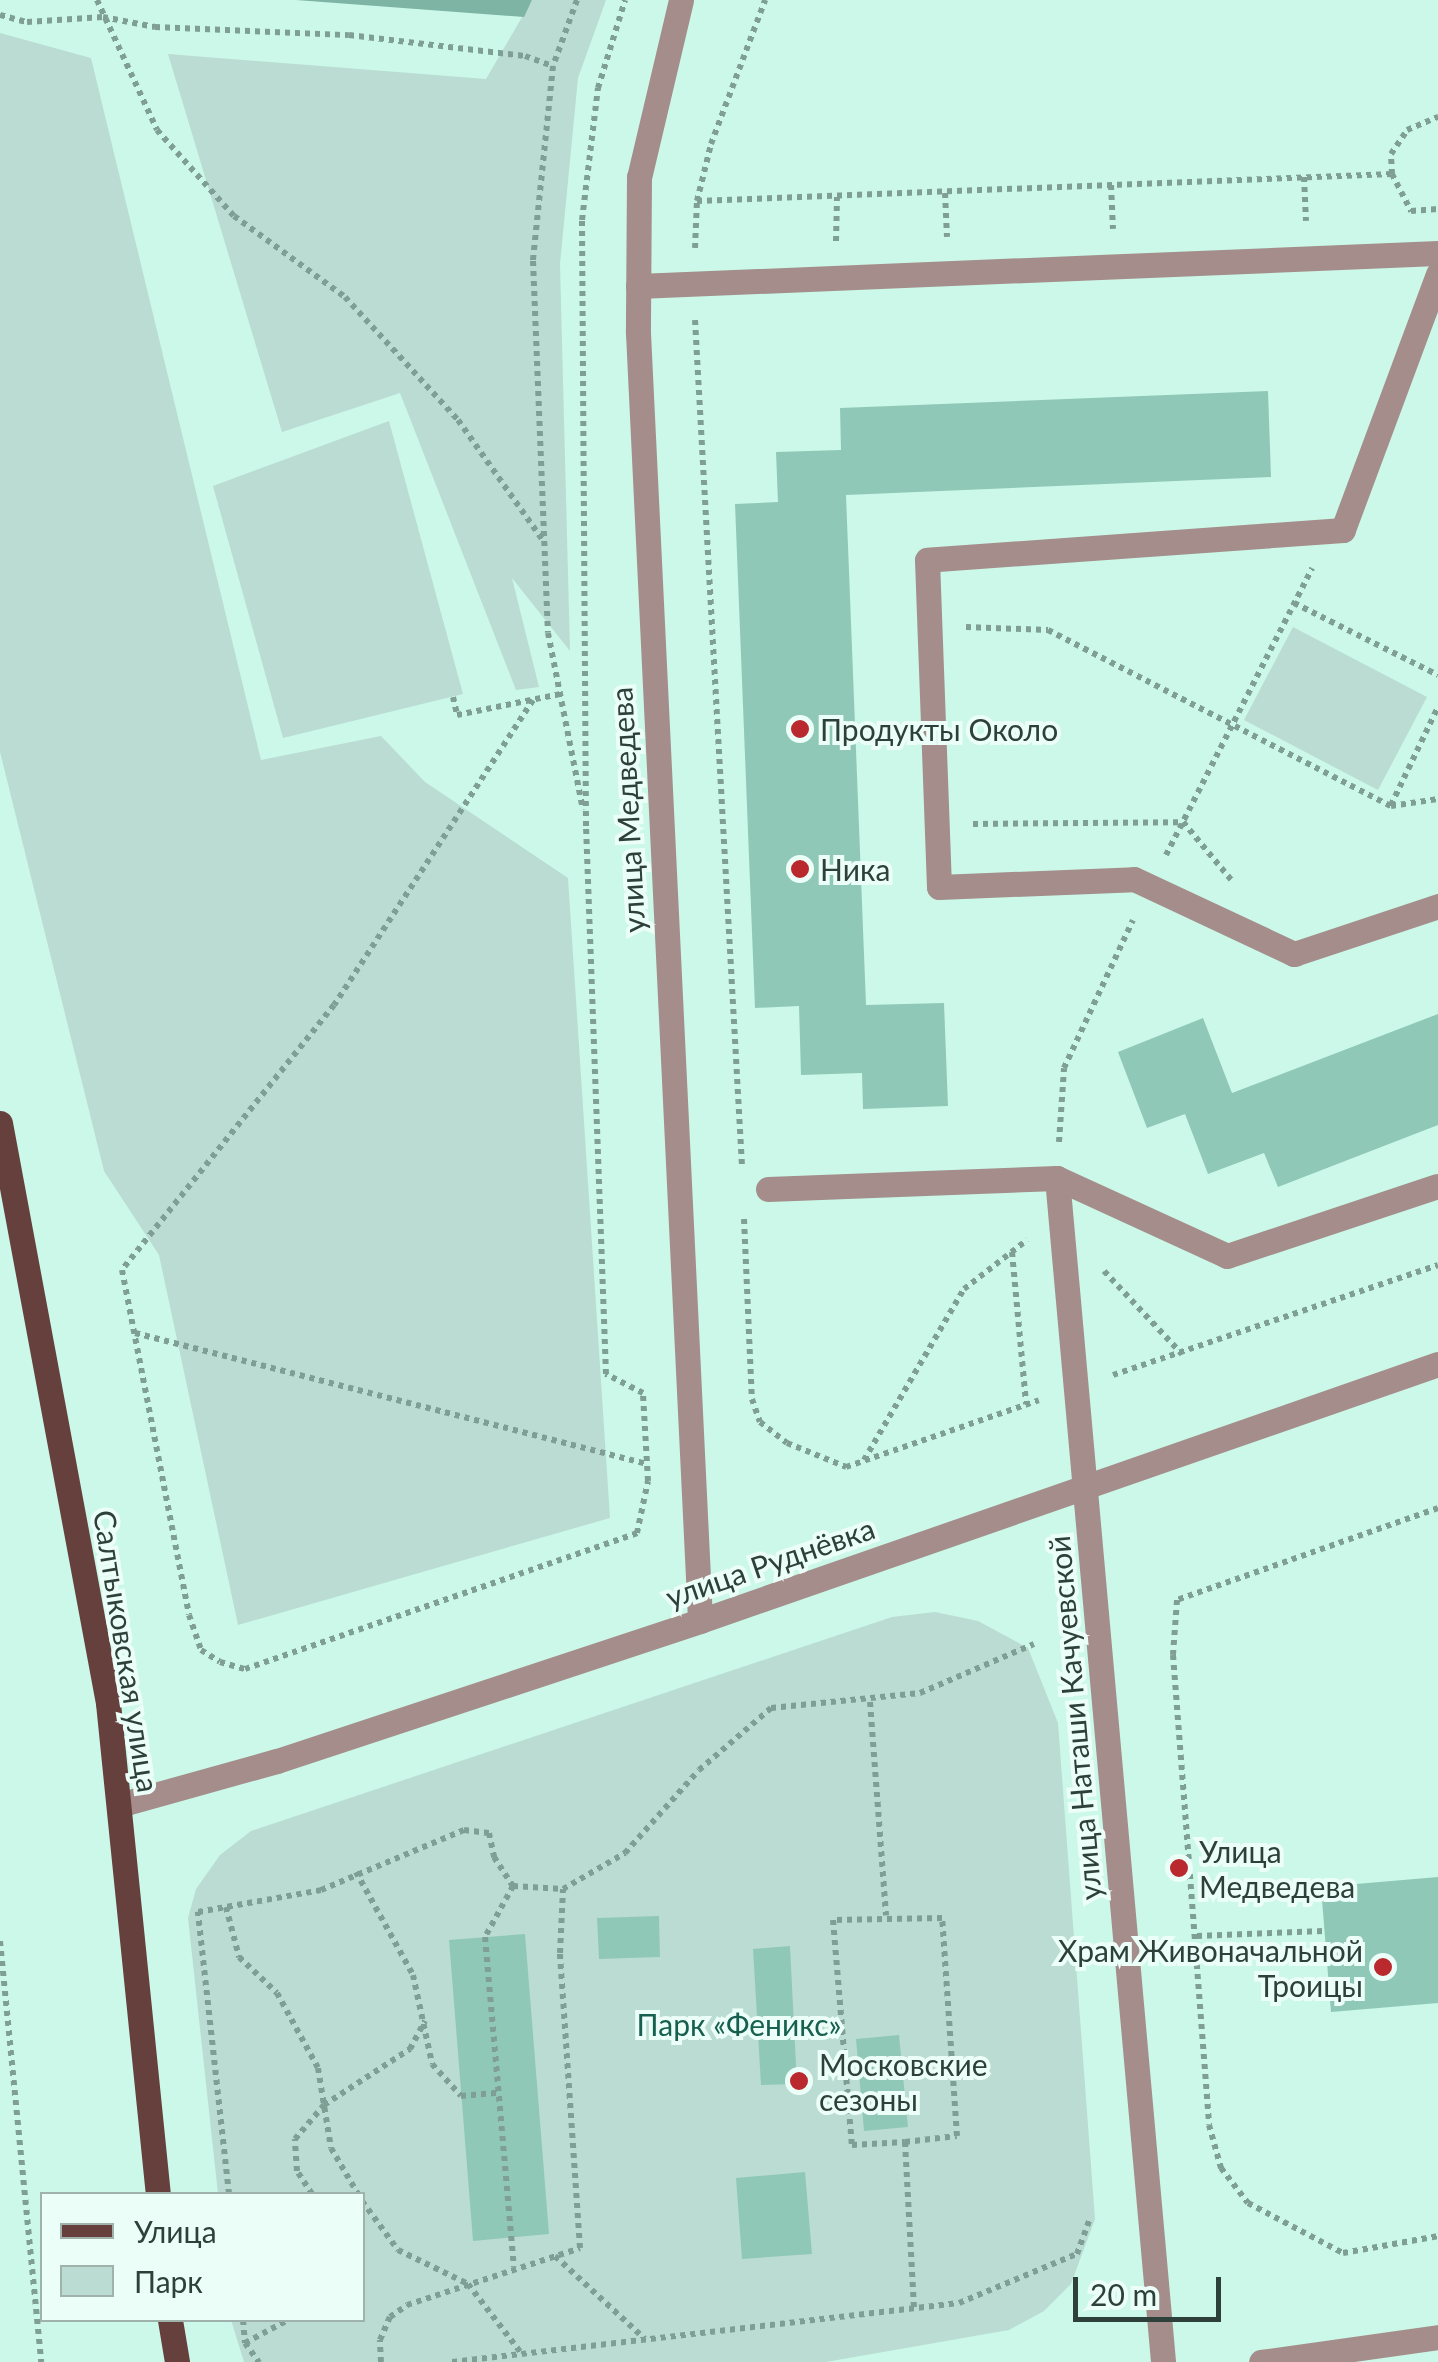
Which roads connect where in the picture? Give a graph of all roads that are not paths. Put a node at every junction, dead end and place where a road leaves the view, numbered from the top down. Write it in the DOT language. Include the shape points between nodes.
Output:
graph roads {
  1 [pos="681,0"];
  2 [pos="1438,254"];
  3 [pos="1438,274"];
  4 [pos="638,286"];
  5 [pos="1438,906"];
  6 [pos="0,1123"];
  7 [pos="1057,1178"];
  8 [pos="1438,1186"];
  9 [pos="768,1189"];
  10 [pos="1438,1364"];
  11 [pos="1086,1488"];
  12 [pos="700,1621"];
  13 [pos="118,1805"];
  14 [pos="158,2192"];
  15 [pos="170,2322"];
  16 [pos="1438,2337"];
  17 [pos="177,2362"];
  18 [pos="1163,2362"];
  19 [pos="1262,2362"];
  1 -- 4 [label="street, улица Медведева" via="639,177"];
  2 -- 4 [label="street"];
  3 -- 5 [label="street" via="1343,530 928,560 939,887 1134,879 1294,954"];
  4 -- 12 [label="street, улица Медведева"];
  6 -- 13 [label="main road, Салтыковская улица" via="108,1703"];
  7 -- 8 [label="street" via="1227,1256"];
  7 -- 9 [label="street"];
  7 -- 11 [label="street, улица Наташи Качуевской"];
  10 -- 11 [label="street, улица Руднёвка"];
  11 -- 12 [label="street, улица Руднёвка"];
  11 -- 18 [label="street, улица Наташи Качуевской"];
  12 -- 13 [label="street, улица Руднёвка" via="278,1761"];
  13 -- 14 [label="main road, Салтыковская улица"];
  15 -- 17 [label="main road"];
  16 -- 19 [label="street"];
}
